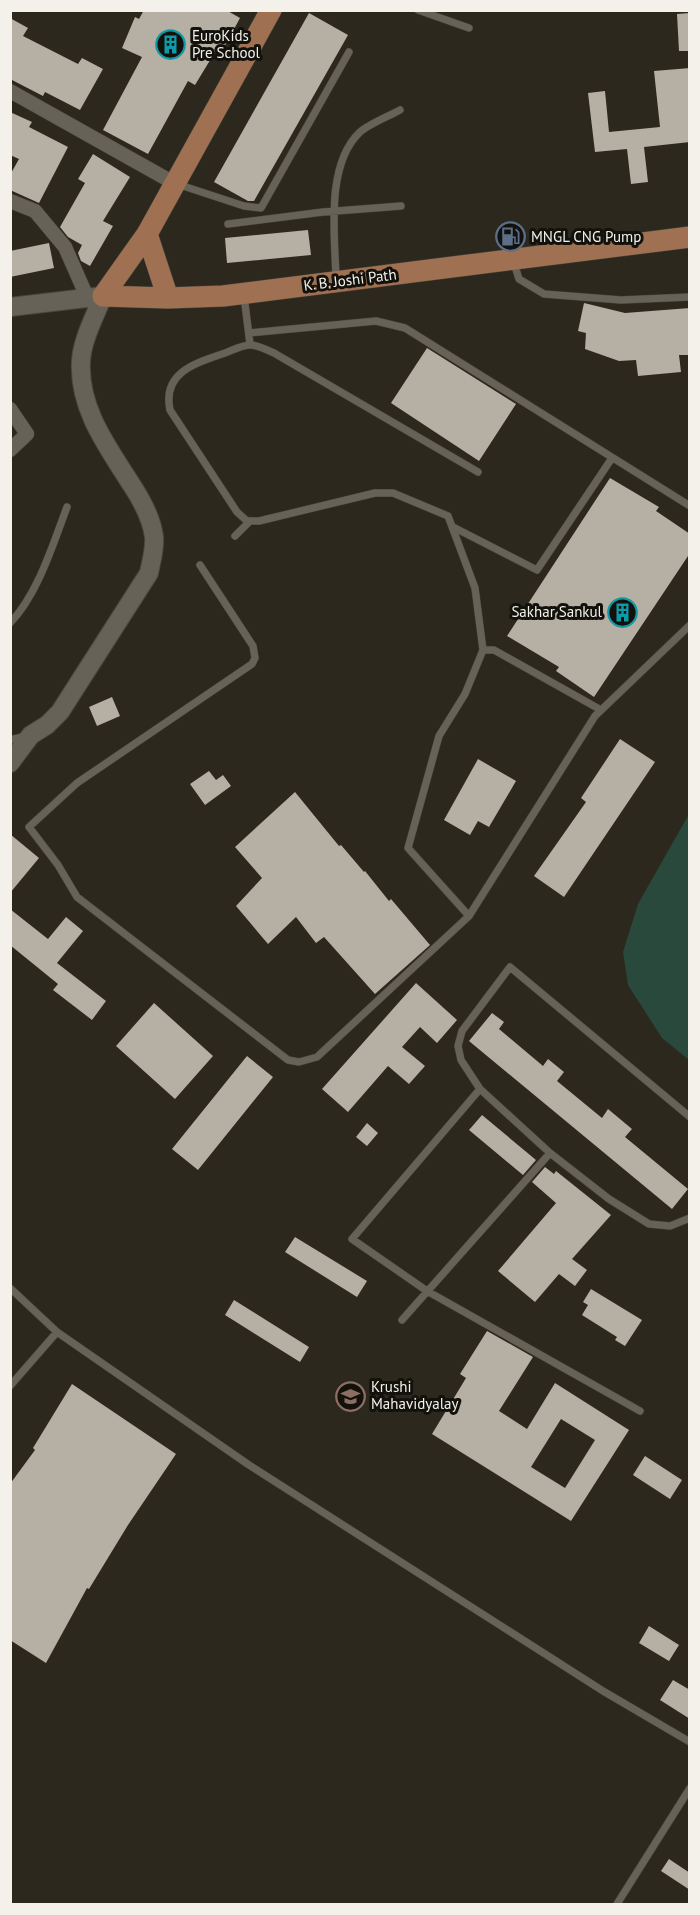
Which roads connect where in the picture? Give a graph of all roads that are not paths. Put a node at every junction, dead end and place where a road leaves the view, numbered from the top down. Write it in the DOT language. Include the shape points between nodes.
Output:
graph roads {
  1 [pos="271,10"];
  2 [pos="418,10"];
  3 [pos="469,28"];
  4 [pos="349,52"];
  5 [pos="10,91"];
  6 [pos="400,110"];
  7 [pos="174,183"];
  8 [pos="10,201"];
  9 [pos="401,206"];
  10 [pos="334,212"];
  11 [pos="228,224"];
  12 [pos="147,234"];
  13 [pos="690,237"];
  14 [pos="513,259"];
  15 [pos="336,282"];
  16 [pos="244,293"];
  17 [pos="95,296"];
  18 [pos="690,297"];
  19 [pos="168,298"];
  20 [pos="10,307"];
  21 [pos="249,333"];
  22 [pos="250,344"];
  23 [pos="10,409"];
  24 [pos="10,450"];
  25 [pos="612,458"];
  26 [pos="478,472"];
  27 [pos="690,506"];
  28 [pos="67,507"];
  29 [pos="250,521"];
  30 [pos="453,527"];
  31 [pos="235,536"];
  32 [pos="200,565"];
  33 [pos="10,623"];
  34 [pos="690,625"];
  35 [pos="483,650"];
  36 [pos="601,710"];
  37 [pos="31,735"];
  38 [pos="10,740"];
  39 [pos="10,764"];
  40 [pos="469,916"];
  41 [pos="480,1089"];
  42 [pos="690,1117"];
  43 [pos="550,1153"];
  44 [pos="690,1218"];
  45 [pos="10,1288"];
  46 [pos="427,1291"];
  47 [pos="402,1320"];
  48 [pos="57,1332"];
  49 [pos="10,1386"];
  50 [pos="640,1411"];
  51 [pos="690,1742"];
  52 [pos="690,1788"];
  53 [pos="617,1905"];
  1 -- 7 [label="main road"];
  2 -- 3 [label="lane"];
  4 -- 7 [label="lane" via="261,208"];
  5 -- 7 [label="street"];
  6 -- 10 [label="lane" via="360,132 343,156 334,193"];
  7 -- 12 [label="main road"];
  8 -- 17 [label="street" via="35,211 65,247"];
  9 -- 10 [label="lane"];
  10 -- 11 [label="lane"];
  10 -- 15 [label="lane"];
  12 -- 17 [label="main road"];
  12 -- 19 [label="main road"];
  13 -- 14 [label="main road, K. B. Joshi Path"];
  14 -- 15 [label="main road, K. B. Joshi Path"];
  14 -- 18 [label="lane" via="519,279 544,294 621,300"];
  15 -- 16 [label="main road, K. B. Joshi Path"];
  16 -- 19 [label="main road, K. B. Joshi Path"];
  16 -- 21 [label="lane"];
  17 -- 19 [label="main road, K. B. Joshi Path"];
  17 -- 20 [label="main road, K. B. Joshi Path"];
  17 -- 37 [label="main road" via="81,360 82,382 94,424 140,498 154,536 153,552 149,573 60,712"];
  21 -- 22 [label="lane"];
  21 -- 25 [label="lane" via="376,321 405,328"];
  22 -- 26 [label="lane" via="274,353"];
  22 -- 29 [label="lane" via="179,373 168,398 170,410 237,512"];
  23 -- 24 [label="street" via="27,434"];
  25 -- 27 [label="lane"];
  25 -- 30 [label="lane" via="537,570"];
  28 -- 33 [label="lane" via="43,567 20,613"];
  29 -- 30 [label="lane" via="375,493 393,493 448,516"];
  29 -- 31 [label="lane"];
  30 -- 35 [label="lane" via="475,588"];
  32 -- 40 [label="lane" via="253,646 255,658 248,669 77,783 29,827 77,897 288,1060 300,1062 317,1057"];
  34 -- 36 [label="lane"];
  35 -- 36 [label="lane" via="494,650"];
  35 -- 40 [label="lane" via="465,694 439,736 408,848"];
  36 -- 40 [label="lane"];
  37 -- 38 [label="lane"];
  37 -- 39 [label="main road"];
  41 -- 42 [label="lane" via="461,1060 458,1046 462,1031 510,967"];
  41 -- 43 [label="lane"];
  41 -- 46 [label="lane" via="352,1239"];
  43 -- 44 [label="lane" via="649,1224 670,1226"];
  43 -- 46 [label="lane"];
  45 -- 48 [label="lane"];
  46 -- 47 [label="lane"];
  46 -- 50 [label="lane"];
  48 -- 49 [label="lane"];
  48 -- 51 [label="lane" via="249,1465 603,1691"];
  52 -- 53 [label="lane"];
}
